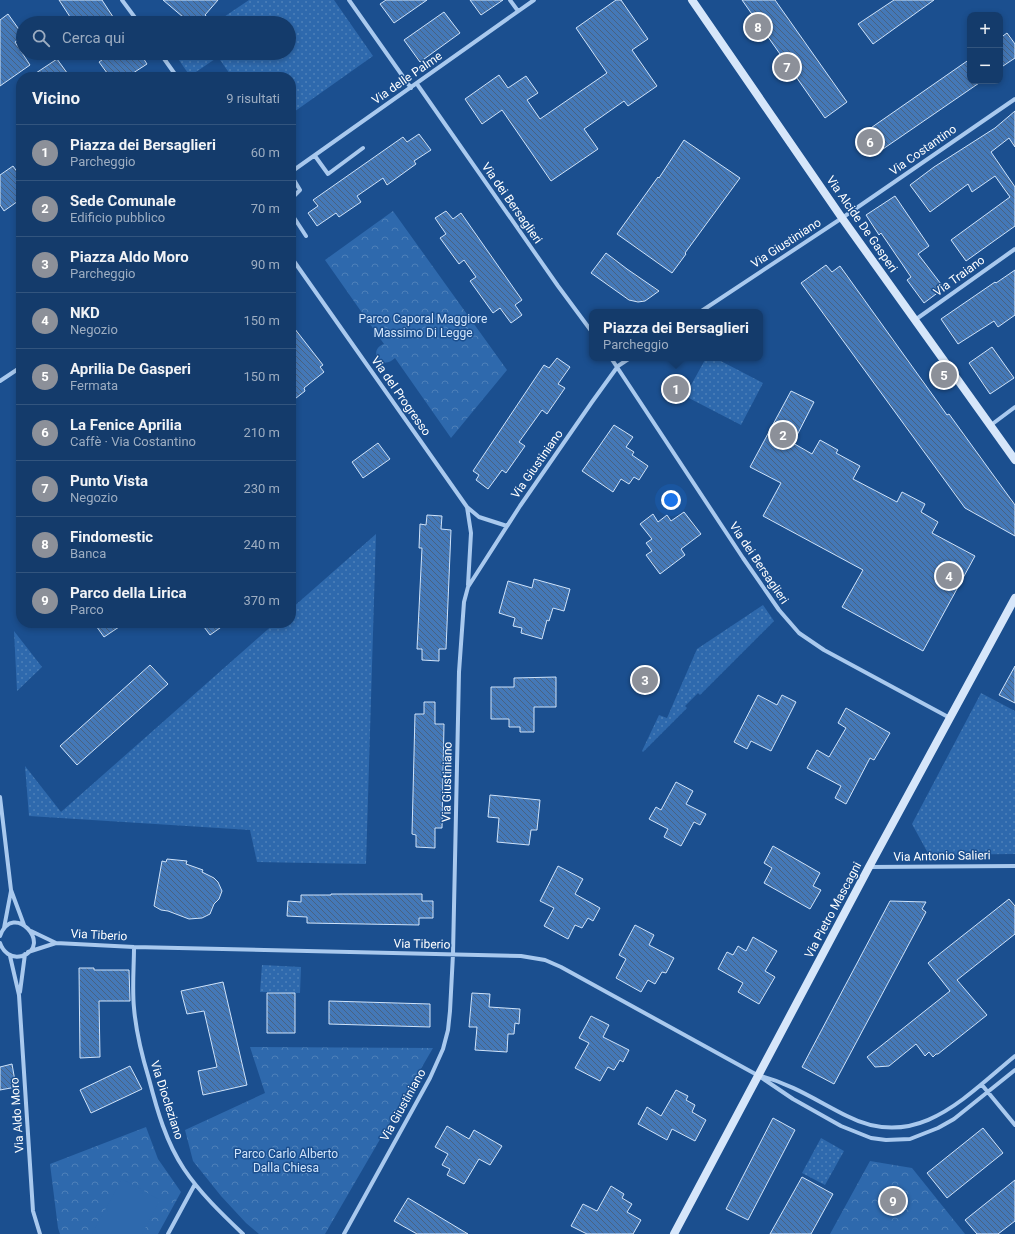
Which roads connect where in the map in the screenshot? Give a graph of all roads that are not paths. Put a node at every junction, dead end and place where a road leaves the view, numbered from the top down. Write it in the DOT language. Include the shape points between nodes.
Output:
graph roads {
  1 [pos="122,0"];
  2 [pos="349,0"];
  3 [pos="510,0"];
  4 [pos="534,0"];
  5 [pos="692,0"];
  6 [pos="518,12"];
  7 [pos="134,16"];
  8 [pos="165,60"];
  9 [pos="173,72"];
  10 [pos="417,84"];
  11 [pos="411,88"];
  12 [pos="1015,99"];
  13 [pos="363,148"];
  14 [pos="315,156"];
  15 [pos="296,169"];
  16 [pos="296,183"];
  17 [pos="296,194"];
  18 [pos="842,218"];
  19 [pos="296,221"];
  20 [pos="306,236"];
  21 [pos="1015,249"];
  22 [pos="296,264"];
  23 [pos="705,309"];
  24 [pos="915,320"];
  25 [pos="589,328"];
  26 [pos="614,361"];
  27 [pos="626,361"];
  28 [pos="618,366"];
  29 [pos="16,370"];
  30 [pos="0,381"];
  31 [pos="1015,407"];
  32 [pos="991,425"];
  33 [pos="1015,460"];
  34 [pos="467,507"];
  35 [pos="507,526"];
  36 [pos="468,587"];
  37 [pos="1015,598"];
  38 [pos="950,718"];
  39 [pos="0,797"];
  40 [pos="0,801"];
  41 [pos="1015,866"];
  42 [pos="869,867"];
  43 [pos="11,890"];
  44 [pos="24,925"];
  45 [pos="31,931"];
  46 [pos="2,932"];
  47 [pos="0,943"];
  48 [pos="56,943"];
  49 [pos="134,947"];
  50 [pos="2,951"];
  51 [pos="27,953"];
  52 [pos="453,954"];
  53 [pos="10,956"];
  54 [pos="19,995"];
  55 [pos="1015,1056"];
  56 [pos="1015,1070"];
  57 [pos="759,1076"];
  58 [pos="982,1085"];
  59 [pos="988,1092"];
  60 [pos="1015,1125"];
  61 [pos="195,1184"];
  62 [pos="40,1234"];
  63 [pos="168,1234"];
  64 [pos="243,1234"];
  65 [pos="344,1234"];
  66 [pos="674,1234"];
  1 -- 7 [label="street"];
  2 -- 11 [label="street"];
  3 -- 6 [label="street"];
  4 -- 6 [label="street, Via delle Palme"];
  5 -- 18 [label="street, Via Alcide De Gasperi"];
  6 -- 10 [label="street, Via delle Palme"];
  8 -- 9 [label="street"];
  10 -- 11 [label="street, Via delle Palme"];
  10 -- 25 [label="street, Via dei Bersaglieri"];
  11 -- 14 [label="street, Via delle Palme"];
  12 -- 18 [label="street, Via Costantino"];
  13 -- 14 [label="street" via="328,174"];
  14 -- 15 [label="street, Via delle Palme"];
  16 -- 17 [label="street" via="300,190"];
  18 -- 23 [label="street, Via Giustiniano"];
  18 -- 24 [label="street, Via Alcide De Gasperi"];
  19 -- 20 [label="street"];
  21 -- 24 [label="street, Via Traiano"];
  22 -- 34 [label="street, Via del Progresso"];
  24 -- 32 [label="street, Via Alcide De Gasperi"];
  26 -- 28 [label="street, Via dei Bersaglieri"];
  27 -- 28 [label="street, Via Giustiniano"];
  28 -- 35 [label="street, Via Giustiniano"];
  28 -- 38 [label="street, Via dei Bersaglieri" via="743,558 789,623 817,646"];
  29 -- 30 [label="street"];
  31 -- 32 [label="street"];
  32 -- 33 [label="street, Via Alcide De Gasperi"];
  34 -- 35 [label="street, Via del Progresso" via="479,517"];
  34 -- 36 [label="street, Via del Progresso" via="471,534"];
  35 -- 36 [label="street, Via Giustiniano"];
  36 -- 52 [label="street, Via Giustiniano" via="464,602 459,672"];
  37 -- 38 [label="street, Via Pietro Mascagni"];
  38 -- 42 [label="street, Via Pietro Mascagni"];
  39 -- 40 [label="street"];
  40 -- 43 [label="street"];
  41 -- 42 [label="street, Via Antonio Salieri"];
  42 -- 57 [label="street, Via Pietro Mascagni"];
  43 -- 44 [label="street"];
  43 -- 46 [label="street"];
  44 -- 45 [label="street"];
  44 -- 46 [label="street" via="14,923"];
  45 -- 48 [label="street, Via Tiberio"];
  45 -- 51 [label="street, Via Aldo Moro" via="33,942"];
  47 -- 50 [label="street"];
  48 -- 49 [label="street, Via Tiberio"];
  48 -- 51 [label="street, Via Tiberio"];
  49 -- 52 [label="street, Via Tiberio"];
  49 -- 61 [label="street, Via Diocleziano" via="134,1007 142,1052 167,1136 179,1161"];
  50 -- 53 [label="street"];
  51 -- 53 [label="street"];
  51 -- 54 [label="street, Via Aldo Moro"];
  52 -- 57 [label="street, Via Tiberio" via="521,956 552,963"];
  52 -- 65 [label="street, Via Giustiniano" via="448,1026 441,1054"];
  53 -- 54 [label="street, Via Aldo Moro"];
  54 -- 62 [label="street, Via Aldo Moro" via="33,1211"];
  55 -- 58 [label="street"];
  56 -- 59 [label="street"];
  57 -- 58 [label="street" via="794,1087 856,1120 882,1128 904,1127 928,1121"];
  57 -- 59 [label="street" via="841,1126 871,1138 886,1140 910,1139 938,1128 954,1119"];
  57 -- 66 [label="street, Via Pietro Mascagni"];
  58 -- 59 [label="street"];
  59 -- 60 [label="street"];
  61 -- 63 [label="street"];
  61 -- 64 [label="street, Via Diocleziano"];
}
